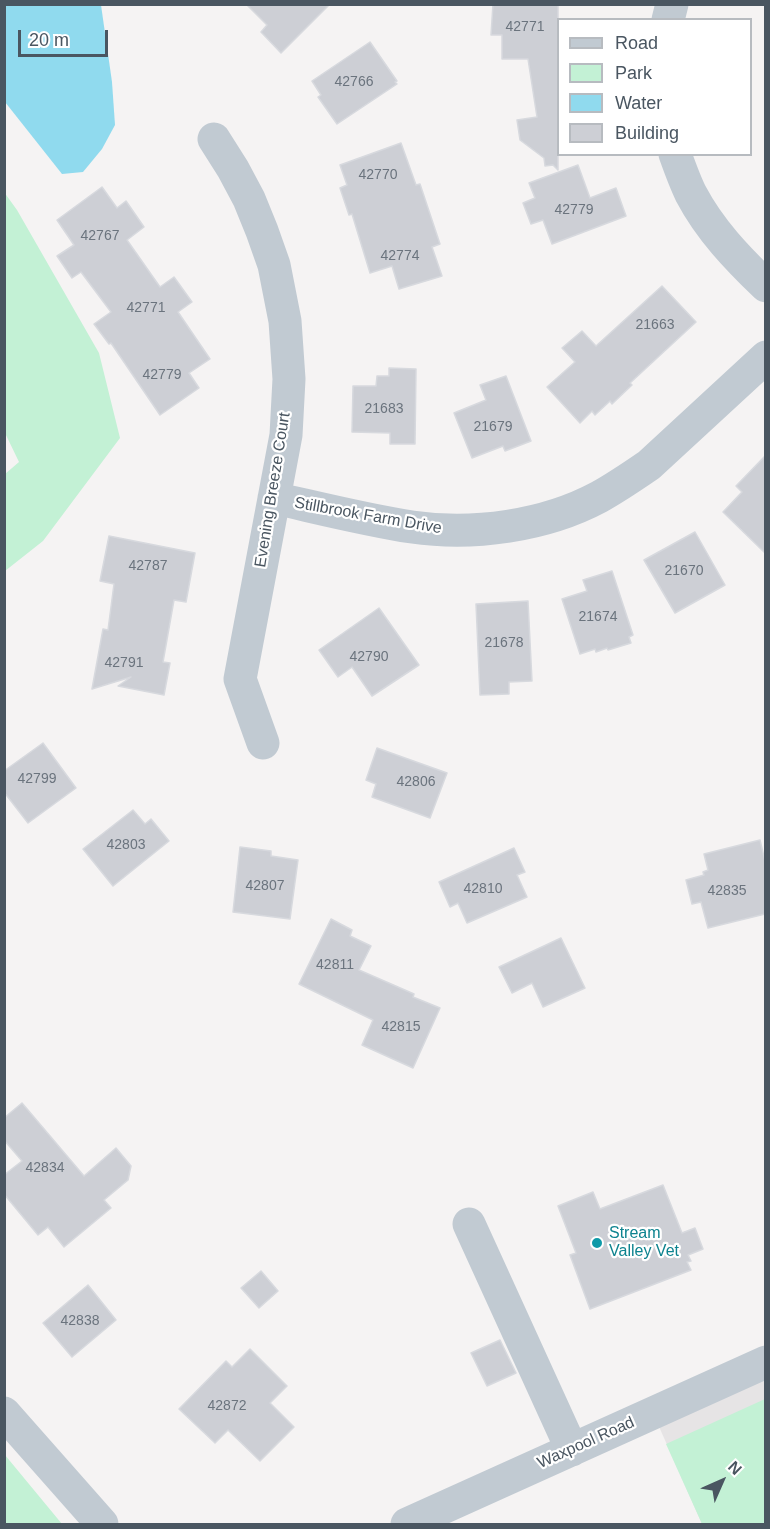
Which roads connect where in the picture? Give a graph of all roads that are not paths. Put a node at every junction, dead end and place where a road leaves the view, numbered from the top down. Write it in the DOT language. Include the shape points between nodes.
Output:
graph roads {
  1 [pos="214,139"];
  2 [pos="676,156"];
  3 [pos="765,286"];
  4 [pos="765,357"];
  5 [pos="274,498"];
  6 [pos="263,743"];
  7 [pos="469,1224"];
  8 [pos="765,1362"];
  9 [pos="4,1413"];
  10 [pos="572,1450"];
  11 [pos="102,1524"];
  12 [pos="407,1524"];
  1 -- 5 [label="street, Evening Breeze Court" via="249,199 262,231 274,265 285,321 289,379 286,435"];
  2 -- 3 [label="street" via="691,194 713,230"];
  4 -- 5 [label="street, Stillbrook Farm Drive" via="632,477 597,498 522,524 481,530 413,527"];
  5 -- 6 [label="street, Evening Breeze Court" via="240,679"];
  7 -- 10 [label="street"];
  8 -- 10 [label="street, Waxpool Road"];
  9 -- 11 [label="street"];
  10 -- 12 [label="street, Waxpool Road"];
}
